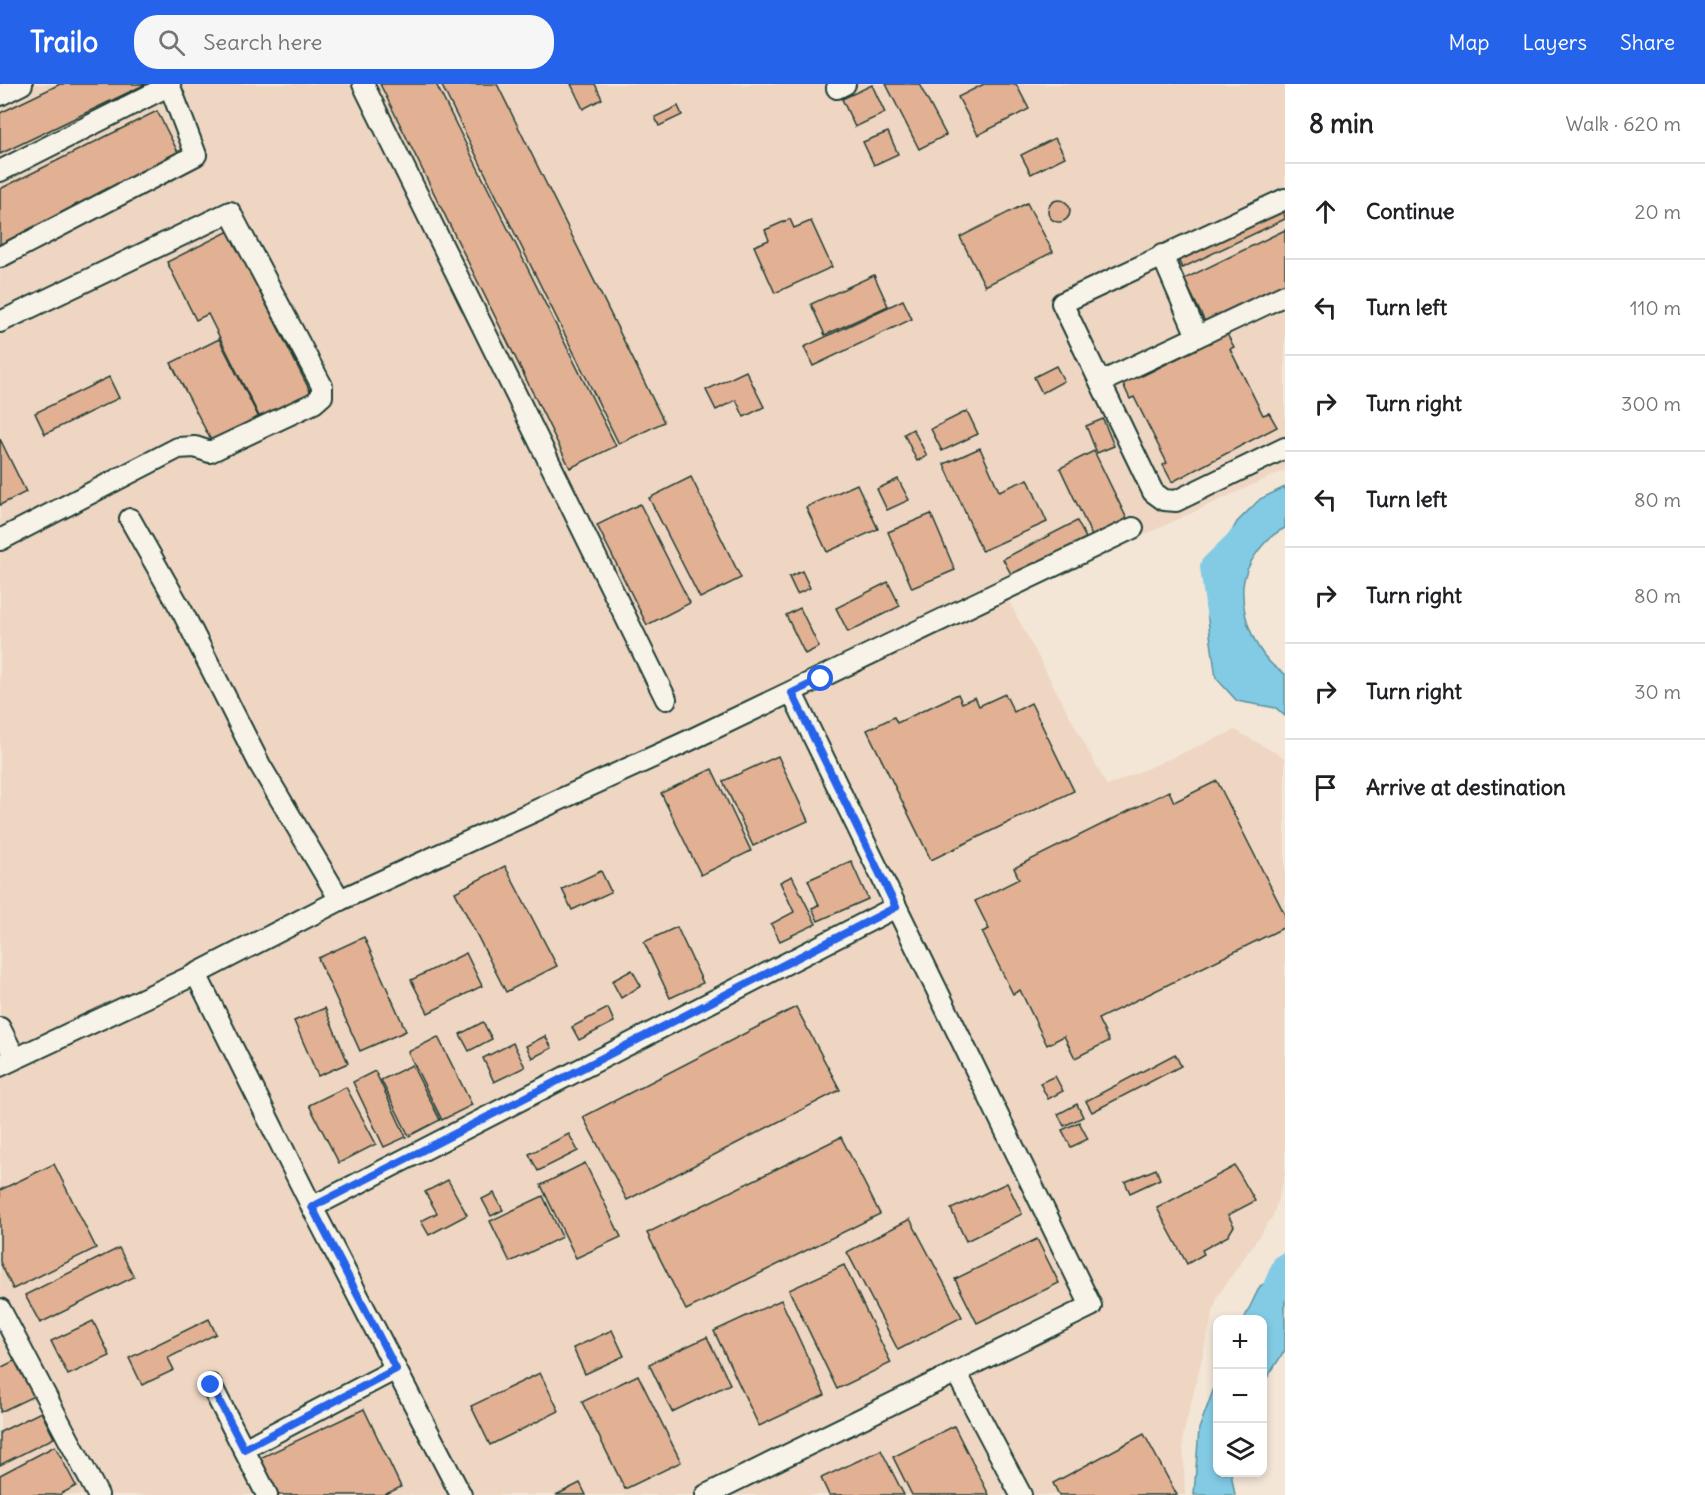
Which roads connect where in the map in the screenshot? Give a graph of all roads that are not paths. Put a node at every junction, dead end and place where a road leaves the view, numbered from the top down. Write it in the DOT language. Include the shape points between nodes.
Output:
graph roads {
  1 [pos="22,84"];
  2 [pos="363,84"];
  3 [pos="170,85"];
  4 [pos="0,94"];
  5 [pos="0,171"];
  6 [pos="1285,199"];
  7 [pos="1162,255"];
  8 [pos="0,257"];
  9 [pos="1285,295"];
  10 [pos="0,322"];
  11 [pos="1197,336"];
  12 [pos="1101,382"];
  13 [pos="1285,448"];
  14 [pos="130,519"];
  15 [pos="1133,528"];
  16 [pos="0,540"];
  17 [pos="792,693"];
  18 [pos="666,699"];
  19 [pos="340,900"];
  20 [pos="896,907"];
  21 [pos="196,974"];
  22 [pos="0,1028"];
  23 [pos="7,1062"];
  24 [pos="312,1207"];
  25 [pos="0,1309"];
  26 [pos="396,1369"];
  27 [pos="956,1372"];
  28 [pos="211,1385"];
  29 [pos="244,1449"];
  30 [pos="98,1495"];
  31 [pos="267,1495"];
  32 [pos="461,1495"];
  33 [pos="706,1495"];
  34 [pos="1021,1495"];
  1 -- 4 [label="street"];
  2 -- 18 [label="street"];
  3 -- 5 [label="street"];
  3 -- 8 [label="street" via="196,155"];
  6 -- 7 [label="street"];
  7 -- 11 [label="street"];
  7 -- 12 [label="street" via="1062,303"];
  9 -- 11 [label="street"];
  10 -- 16 [label="street" via="230,212 322,386 322,396 314,403 226,446 210,452 195,447 178,448"];
  11 -- 12 [label="street"];
  12 -- 13 [label="street" via="1153,492 1164,500 1176,501"];
  14 -- 19 [label="street" via="260,765"];
  15 -- 17 [label="street"];
  17 -- 19 [label="street"];
  17 -- 20 [label="street"];
  19 -- 21 [label="street"];
  20 -- 24 [label="street"];
  20 -- 27 [label="street" via="1091,1306"];
  21 -- 23 [label="street"];
  21 -- 24 [label="street"];
  22 -- 23 [label="street"];
  24 -- 26 [label="street"];
  25 -- 30 [label="street"];
  26 -- 29 [label="street"];
  26 -- 32 [label="street"];
  27 -- 33 [label="street"];
  27 -- 34 [label="street"];
  28 -- 29 [label="street"];
  29 -- 31 [label="street"];
}
